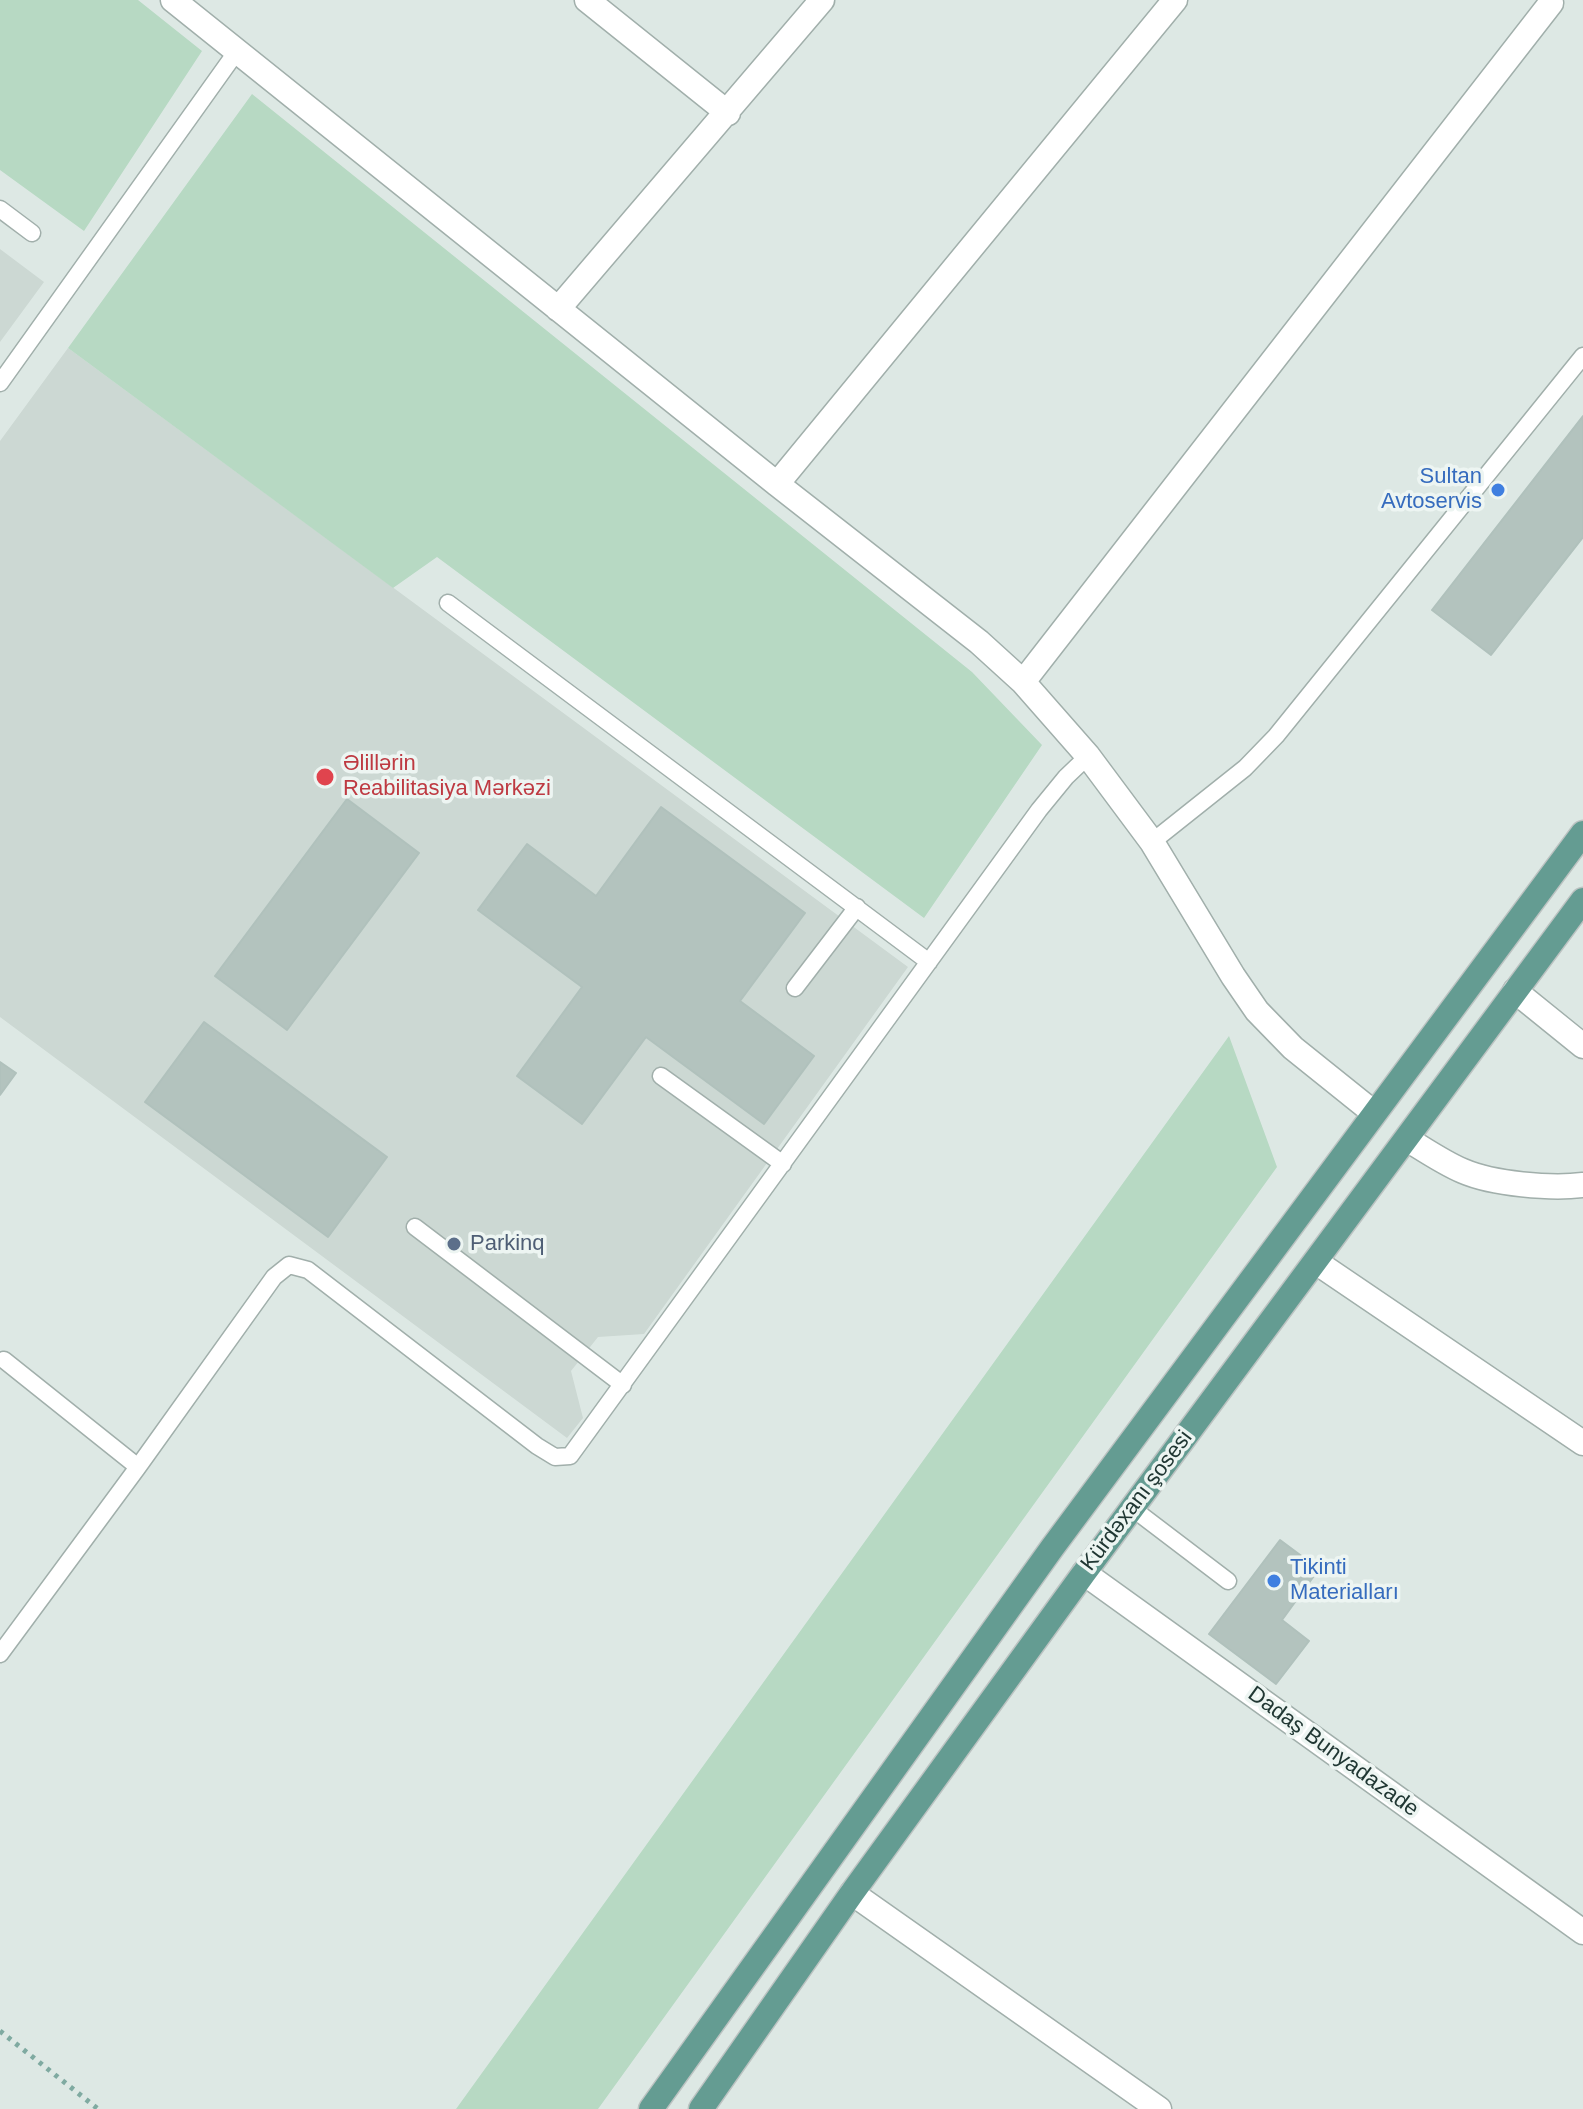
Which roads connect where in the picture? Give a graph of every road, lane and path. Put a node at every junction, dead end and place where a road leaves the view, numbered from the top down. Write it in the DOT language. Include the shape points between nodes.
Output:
graph roads {
  1 [pos="173,0"];
  2 [pos="587,0"];
  3 [pos="822,0"];
  4 [pos="1175,0"];
  5 [pos="1551,3"];
  6 [pos="237,51"];
  7 [pos="728,113"];
  8 [pos="0,209"];
  9 [pos="32,233"];
  10 [pos="558,309"];
  11 [pos="1583,356"];
  12 [pos="0,383"];
  13 [pos="777,484"];
  14 [pos="448,603"];
  15 [pos="1023,682"];
  16 [pos="1088,756"];
  17 [pos="1583,833"];
  18 [pos="1152,842"];
  19 [pos="1583,900"];
  20 [pos="857,907"];
  21 [pos="929,962"];
  22 [pos="795,988"];
  23 [pos="1515,991"];
  24 [pos="1583,1046"];
  25 [pos="661,1076"];
  26 [pos="1374,1113"];
  27 [pos="1407,1139"];
  28 [pos="783,1164"];
  29 [pos="1583,1185"];
  30 [pos="415,1227"];
  31 [pos="1316,1262"];
  32 [pos="4,1360"];
  33 [pos="623,1385"];
  34 [pos="1583,1443"];
  35 [pos="138,1467"];
  36 [pos="1132,1508"];
  37 [pos="1084,1573"];
  38 [pos="1228,1581"];
  39 [pos="0,1654"];
  40 [pos="852,1893"];
  41 [pos="1583,1932"];
  42 [pos="0,2031"];
  43 [pos="98,2109"];
  44 [pos="651,2109"];
  45 [pos="701,2109"];
  46 [pos="1159,2109"];
  1 -- 6 [label="street"];
  2 -- 7 [label="street"];
  3 -- 7 [label="street"];
  4 -- 13 [label="street"];
  5 -- 15 [label="street"];
  6 -- 10 [label="street"];
  6 -- 12 [label="lane"];
  7 -- 10 [label="street"];
  8 -- 9 [label="lane"];
  10 -- 13 [label="street"];
  11 -- 18 [label="lane" via="1276,736 1245,768"];
  13 -- 15 [label="street"];
  14 -- 20 [label="lane"];
  15 -- 16 [label="street"];
  16 -- 18 [label="street"];
  16 -- 21 [label="lane" via="1039,810"];
  17 -- 26 [label="main road"];
  18 -- 26 [label="street" via="1257,1011 1293,1048"];
  19 -- 23 [label="main road, Kürdəxanı şosesi"];
  20 -- 21 [label="lane"];
  20 -- 22 [label="lane"];
  21 -- 28 [label="lane"];
  23 -- 24 [label="street"];
  23 -- 27 [label="main road, Kürdəxanı şosesi"];
  25 -- 28 [label="lane"];
  26 -- 27 [label="main road"];
  26 -- 44 [label="main road" via="1052,1548"];
  27 -- 29 [label="street" via="1465,1172 1523,1185"];
  27 -- 31 [label="main road, Kürdəxanı şosesi"];
  28 -- 33 [label="lane"];
  30 -- 33 [label="lane"];
  31 -- 34 [label="street"];
  31 -- 36 [label="main road, Kürdəxanı şosesi"];
  32 -- 35 [label="lane"];
  33 -- 35 [label="lane" via="570,1456 555,1457 308,1270 289,1265 274,1277"];
  35 -- 39 [label="lane"];
  36 -- 37 [label="main road, Kürdəxanı şosesi"];
  36 -- 38 [label="lane"];
  37 -- 40 [label="main road, Kürdəxanı şosesi"];
  37 -- 41 [label="street, Dadaş Bunyadazade"];
  40 -- 45 [label="main road, Kürdəxanı şosesi"];
  40 -- 46 [label="street"];
  42 -- 43 [label="path"];
}
